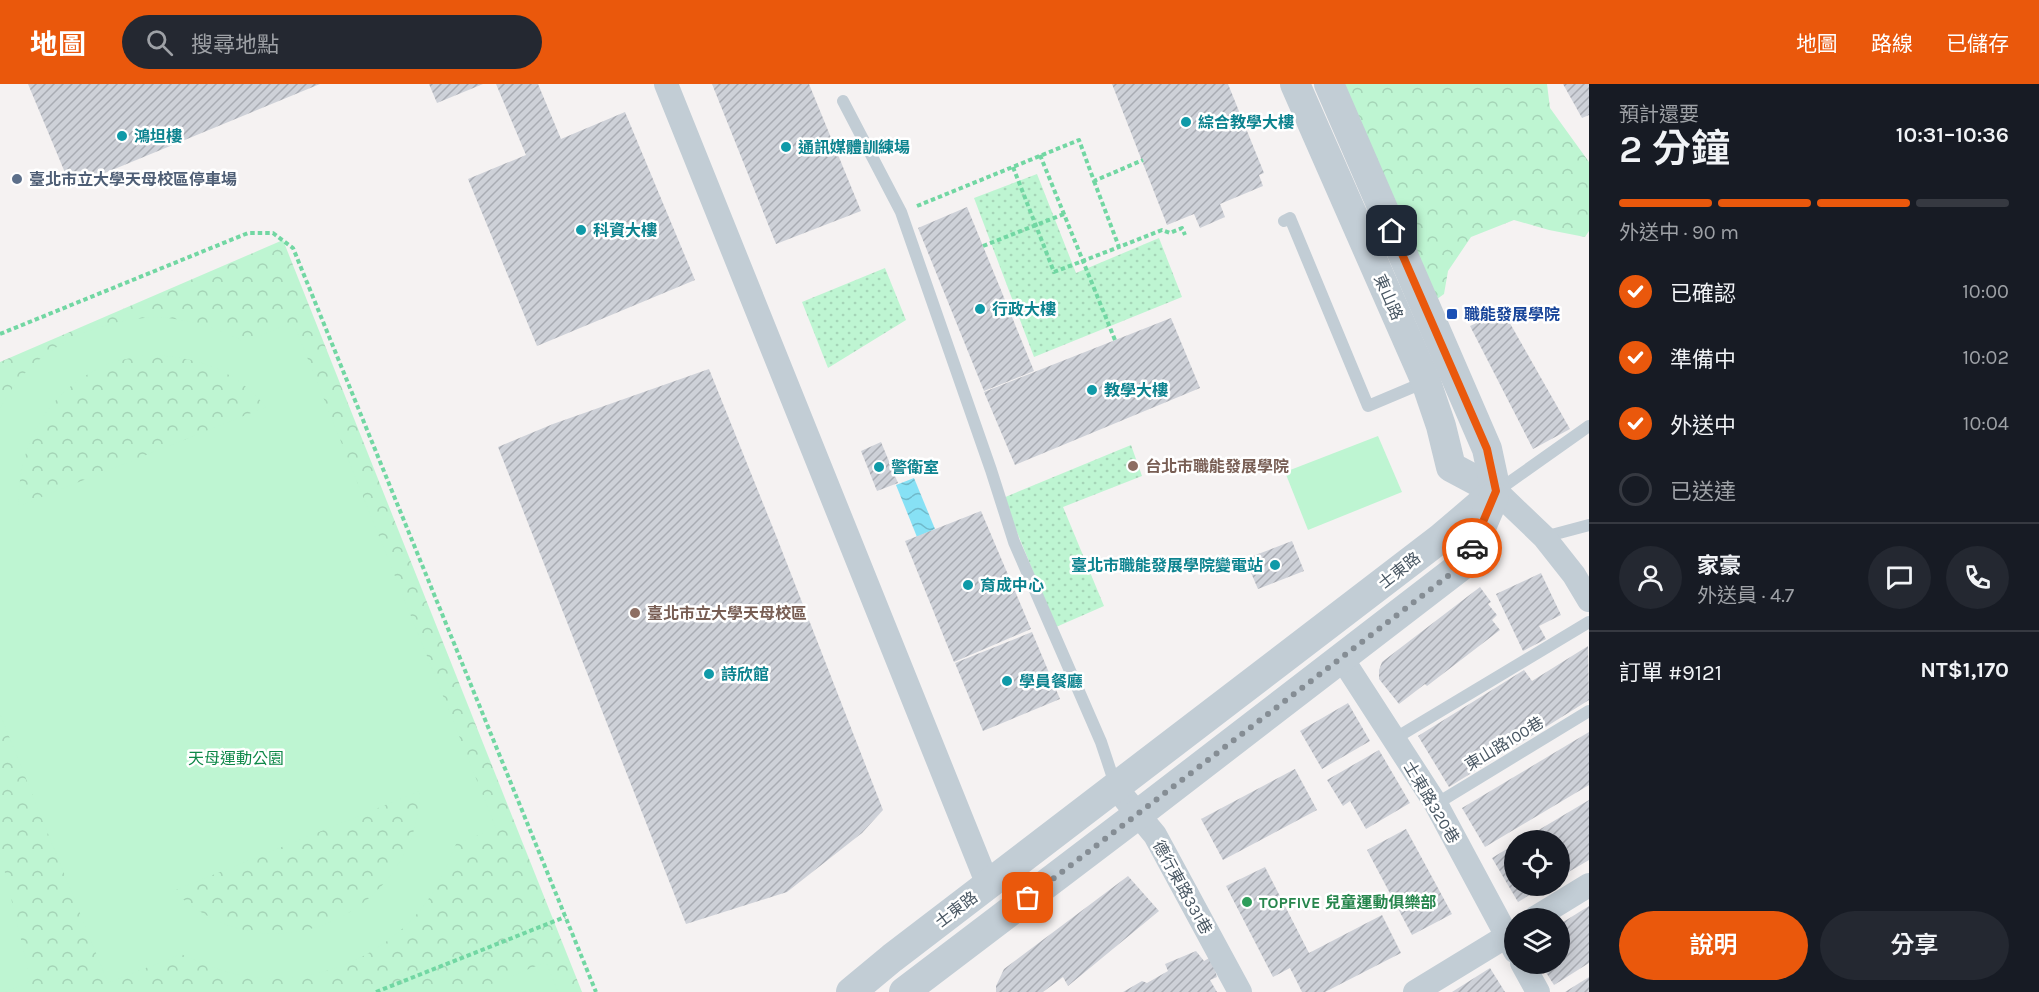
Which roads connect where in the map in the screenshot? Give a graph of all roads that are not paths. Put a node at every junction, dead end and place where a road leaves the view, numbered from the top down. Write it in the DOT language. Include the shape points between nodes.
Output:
graph roads {
  1 [pos="666,84"];
  2 [pos="1295,84"];
  3 [pos="1329,84"];
  4 [pos="843,101"];
  5 [pos="1284,221"];
  6 [pos="1426,382"];
  7 [pos="1589,426"];
  8 [pos="1496,491"];
  9 [pos="1589,525"];
  10 [pos="1544,537"];
  11 [pos="1589,600"];
  12 [pos="1589,622"];
  13 [pos="1341,657"];
  14 [pos="1589,711"];
  15 [pos="1394,739"];
  16 [pos="1116,788"];
  17 [pos="1436,804"];
  18 [pos="1138,815"];
  19 [pos="988,885"];
  20 [pos="1589,885"];
  21 [pos="1551,908"];
  22 [pos="1504,925"];
  23 [pos="1504,943"];
  24 [pos="892,958"];
  25 [pos="1528,974"];
  26 [pos="913,989"];
  27 [pos="850,992"];
  28 [pos="1240,992"];
  29 [pos="1415,992"];
  30 [pos="1538,992"];
  1 -- 19 [label="street"];
  2 -- 6 [label="street, 東山路"];
  3 -- 8 [label="street, 東山路" via="1487,449"];
  4 -- 16 [label="lane" via="901,212 1014,542 1101,742"];
  5 -- 6 [label="lane" via="1290,218 1368,406"];
  6 -- 8 [label="street, 東山路" via="1451,467"];
  7 -- 8 [label="lane"];
  8 -- 10 [label="street, 東山路"];
  8 -- 13 [label="street, 士東路" via="1461,566"];
  8 -- 16 [label="street, 士東路" via="1441,538"];
  9 -- 10 [label="lane"];
  10 -- 11 [label="street, 東山路"];
  12 -- 15 [label="lane"];
  13 -- 15 [label="street, 士東路320巷"];
  13 -- 18 [label="street, 士東路"];
  14 -- 17 [label="lane, 東山路100巷"];
  15 -- 17 [label="street, 士東路320巷"];
  16 -- 18 [label="street, 德行東路331巷"];
  16 -- 19 [label="street, 士東路"];
  17 -- 22 [label="street, 士東路320巷"];
  18 -- 26 [label="street, 士東路"];
  18 -- 28 [label="street, 德行東路331巷" via="1155,835"];
  19 -- 24 [label="street, 士東路"];
  20 -- 21 [label="street"];
  23 -- 29 [label="street"];
  24 -- 26 [label="street"];
  24 -- 27 [label="street, 士東路"];
  25 -- 30 [label="street"];
}
